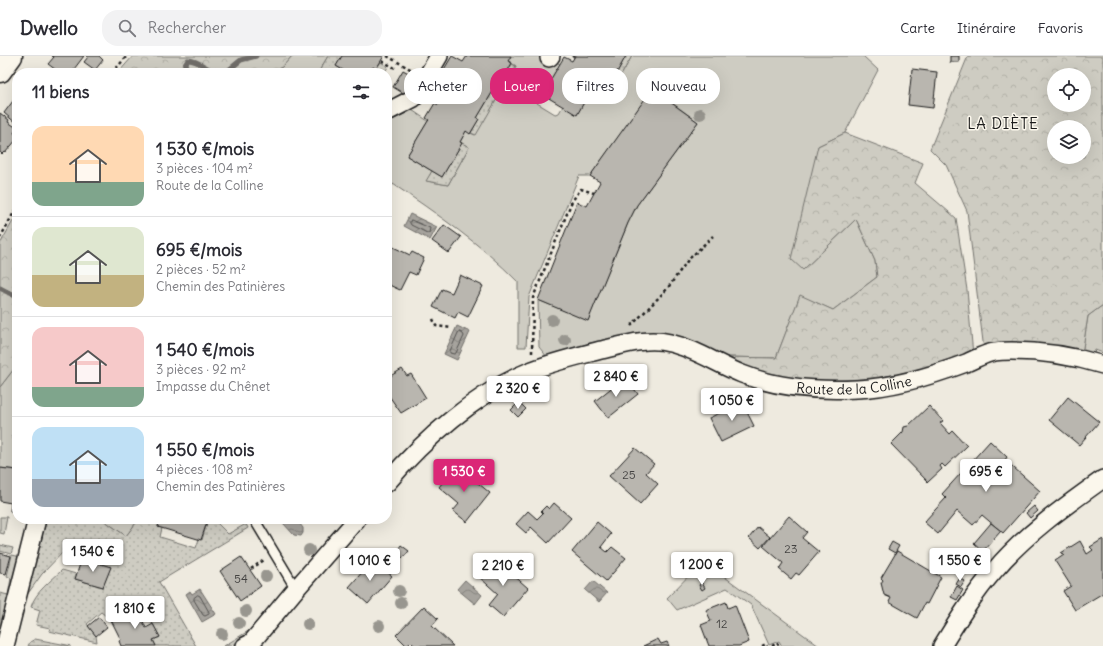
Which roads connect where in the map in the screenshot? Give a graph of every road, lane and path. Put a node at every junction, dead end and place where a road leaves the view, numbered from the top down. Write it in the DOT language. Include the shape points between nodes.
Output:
graph roads {
  1 [pos="11,56"];
  2 [pos="127,56"];
  3 [pos="387,56"];
  4 [pos="440,56"];
  5 [pos="382,61"];
  6 [pos="116,68"];
  7 [pos="395,68"];
  8 [pos="409,68"];
  9 [pos="0,70"];
  10 [pos="392,109"];
  11 [pos="594,193"];
  12 [pos="12,216"];
  13 [pos="713,236"];
  14 [pos="0,238"];
  15 [pos="433,319"];
  16 [pos="452,328"];
  17 [pos="624,344"];
  18 [pos="1103,365"];
  19 [pos="530,371"];
  20 [pos="392,477"];
  21 [pos="1103,479"];
  22 [pos="36,524"];
  23 [pos="257,524"];
  24 [pos="353,524"];
  25 [pos="269,557"];
  26 [pos="251,569"];
  27 [pos="296,589"];
  28 [pos="251,645"];
  29 [pos="5,646"];
  30 [pos="762,646"];
  31 [pos="767,646"];
  32 [pos="772,646"];
  33 [pos="778,646"];
  34 [pos="942,646"];
  1 -- 9 [label="main road"];
  2 -- 6 [label="path"];
  3 -- 8 [label="path"];
  4 -- 10 [label="street" via="414,98"];
  5 -- 7 [label="path"];
  11 -- 19 [label="path" via="581,189 572,201 533,298 533,347"];
  12 -- 14 [label="path"];
  13 -- 17 [label="path" via="688,260 668,289 626,330"];
  15 -- 16 [label="path" via="436,326"];
  17 -- 18 [label="street, Route de la Colline" via="668,342 686,347 760,381 827,389 859,389 905,382 995,352 1056,354"];
  17 -- 19 [label="street, Route de la Colline"];
  19 -- 20 [label="street, Route de la Colline" via="493,390 465,410 430,438"];
  21 -- 34 [label="street" via="1070,502 994,570"];
  22 -- 29 [label="street"];
  23 -- 27 [label="lane"];
  24 -- 27 [label="street"];
  25 -- 26 [label="path"];
  27 -- 28 [label="street"];
  30 -- 31 [label="path"];
  32 -- 33 [label="path" via="777,643"];
}
